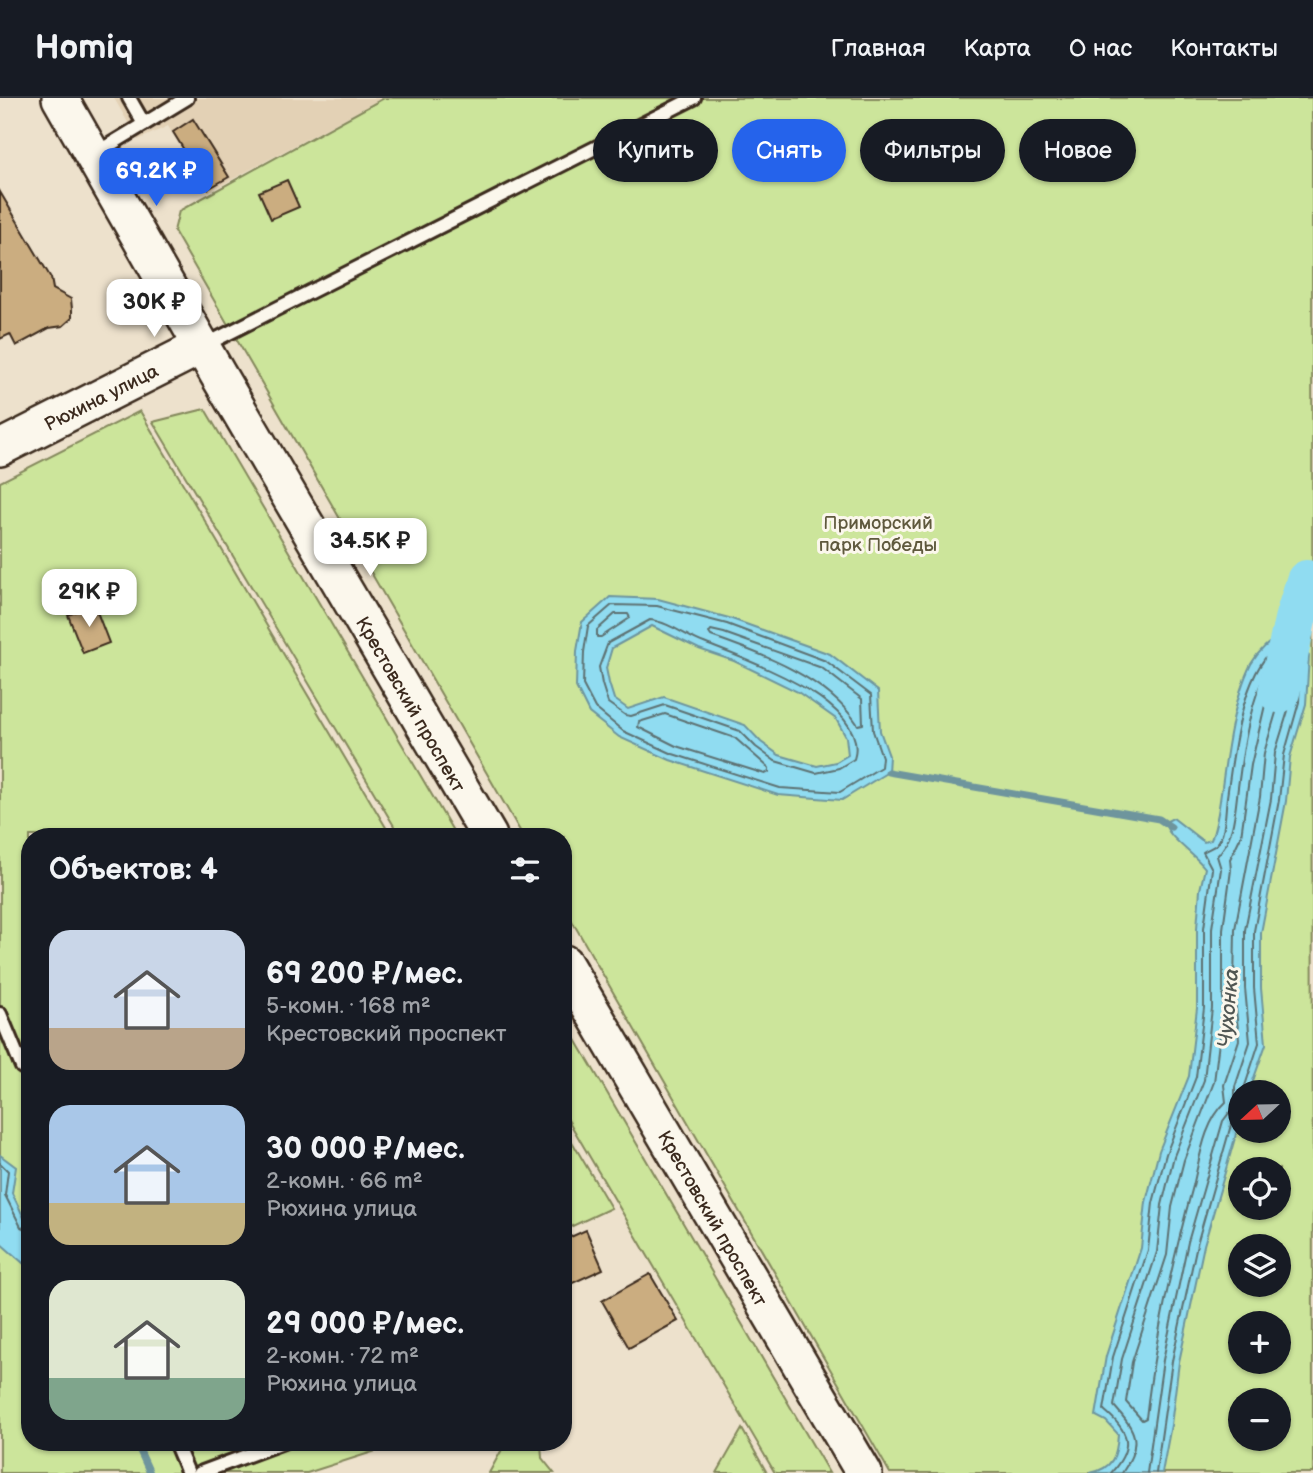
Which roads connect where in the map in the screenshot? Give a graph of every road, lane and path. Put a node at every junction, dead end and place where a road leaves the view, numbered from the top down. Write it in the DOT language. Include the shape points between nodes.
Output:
graph roads {
  1 [pos="60,98"];
  2 [pos="129,98"];
  3 [pos="187,98"];
  4 [pos="694,98"];
  5 [pos="144,124"];
  6 [pos="93,155"];
  7 [pos="202,346"];
  8 [pos="0,448"];
  9 [pos="484,828"];
  10 [pos="572,977"];
  11 [pos="0,1014"];
  12 [pos="21,1065"];
  13 [pos="179,1451"];
  14 [pos="259,1451"];
  15 [pos="188,1473"];
  16 [pos="200,1473"];
  17 [pos="864,1473"];
  1 -- 6 [label="street, Крестовский проспект"];
  2 -- 5 [label="lane"];
  3 -- 5 [label="lane"];
  4 -- 7 [label="lane"];
  5 -- 6 [label="lane"];
  6 -- 7 [label="street, Крестовский проспект"];
  7 -- 8 [label="street, Рюхина улица"];
  7 -- 9 [label="street, Крестовский проспект"];
  10 -- 17 [label="street, Крестовский проспект"];
  11 -- 12 [label="lane"];
  13 -- 15 [label="lane"];
  14 -- 16 [label="lane"];
}
